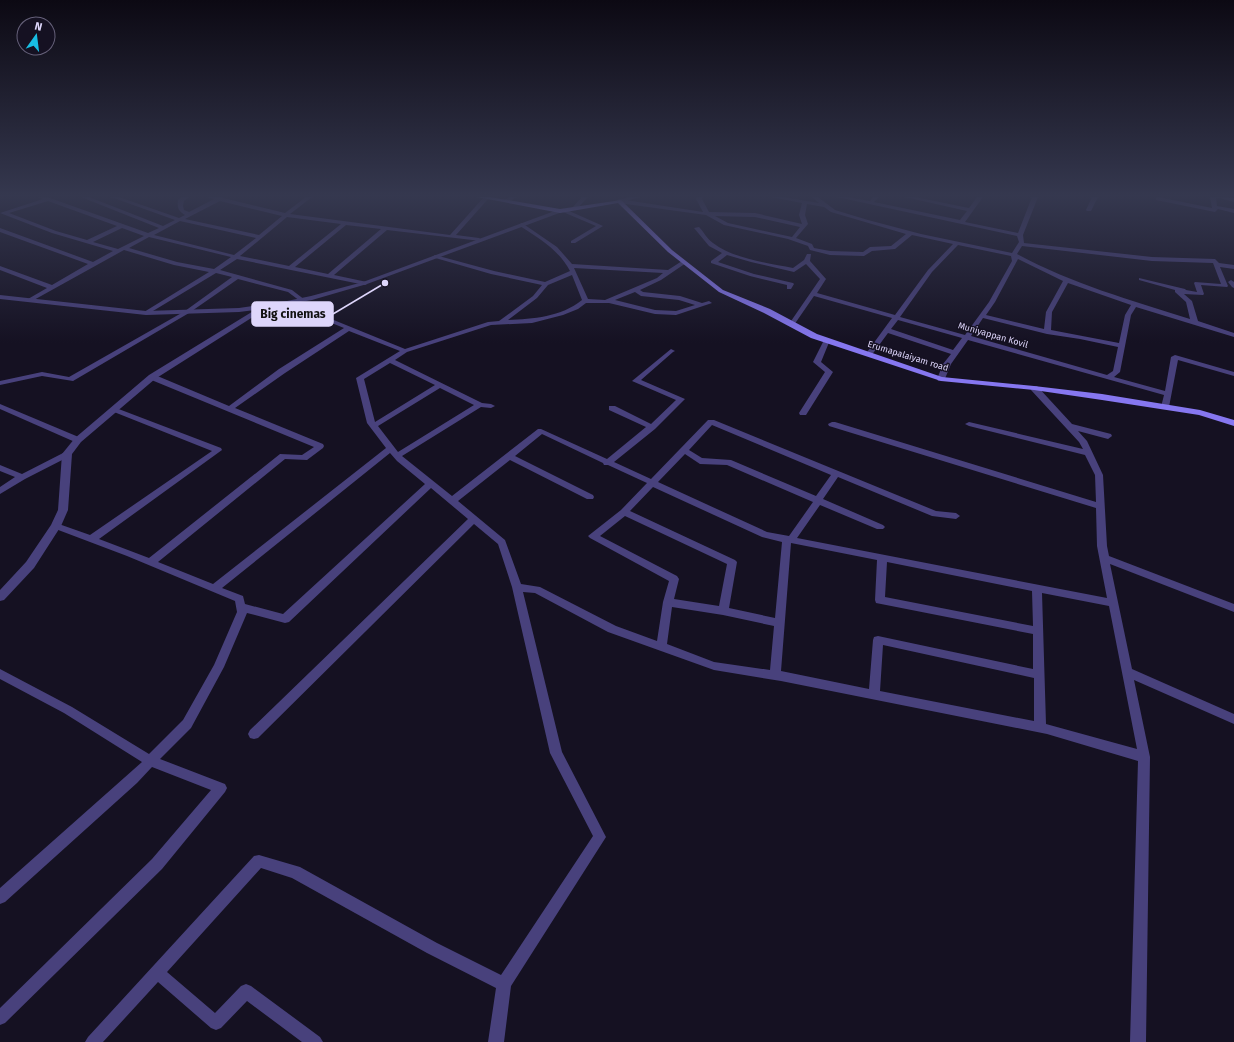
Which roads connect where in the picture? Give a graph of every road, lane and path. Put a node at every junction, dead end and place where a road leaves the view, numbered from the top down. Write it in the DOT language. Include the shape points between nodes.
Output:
graph roads {
  1 [pos="43,246"];
  2 [pos="102,246"];
  3 [pos="129,246"];
  4 [pos="190,246"];
  5 [pos="250,246"];
  6 [pos="317,246"];
  7 [pos="364,246"];
  8 [pos="465,246"];
  9 [pos="554,246"];
  10 [pos="665,246"];
  11 [pos="712,246"];
  12 [pos="810,246"];
  13 [pos="896,246"];
  14 [pos="955,246"];
  15 [pos="970,246"];
  16 [pos="1020,246"];
  17 [pos="1035,246"];
  18 [pos="812,249"];
  19 [pos="121,250"];
  20 [pos="726,252"];
  21 [pos="1014,255"];
  22 [pos="236,257"];
  23 [pos="436,257"];
  24 [pos="807,261"];
  25 [pos="684,262"];
  26 [pos="93,264"];
  27 [pos="1216,264"];
  28 [pos="1234,267"];
  29 [pos="0,268"];
  30 [pos="290,268"];
  31 [pos="572,269"];
  32 [pos="212,272"];
  33 [pos="669,272"];
  34 [pos="329,276"];
  35 [pos="236,277"];
  36 [pos="1141,279"];
  37 [pos="1066,281"];
  38 [pos="1234,282"];
  39 [pos="365,283"];
  40 [pos="546,284"];
  41 [pos="1234,286"];
  42 [pos="51,287"];
  43 [pos="789,288"];
  44 [pos="635,289"];
  45 [pos="1194,293"];
  46 [pos="813,294"];
  47 [pos="0,297"];
  48 [pos="30,300"];
  49 [pos="302,300"];
  50 [pos="585,301"];
  51 [pos="609,301"];
  52 [pos="287,303"];
  53 [pos="268,305"];
  54 [pos="1134,305"];
  55 [pos="187,312"];
  56 [pos="146,313"];
  57 [pos="982,316"];
  58 [pos="895,317"];
  59 [pos="501,322"];
  60 [pos="1196,323"];
  61 [pos="792,324"];
  62 [pos="349,328"];
  63 [pos="886,330"];
  64 [pos="1047,332"];
  65 [pos="1234,335"];
  66 [pos="966,337"];
  67 [pos="828,340"];
  68 [pos="1121,346"];
  69 [pos="405,351"];
  70 [pos="671,351"];
  71 [pos="955,353"];
  72 [pos="869,355"];
  73 [pos="390,360"];
  74 [pos="1234,374"];
  75 [pos="152,377"];
  76 [pos="1109,377"];
  77 [pos="941,379"];
  78 [pos="0,383"];
  79 [pos="440,385"];
  80 [pos="1034,388"];
  81 [pos="1168,394"];
  82 [pos="480,405"];
  83 [pos="0,406"];
  84 [pos="491,406"];
  85 [pos="1165,407"];
  86 [pos="612,408"];
  87 [pos="230,409"];
  88 [pos="114,410"];
  89 [pos="803,413"];
  90 [pos="1234,423"];
  91 [pos="832,424"];
  92 [pos="969,424"];
  93 [pos="373,426"];
  94 [pos="1069,426"];
  95 [pos="652,427"];
  96 [pos="1108,436"];
  97 [pos="78,440"];
  98 [pos="390,448"];
  99 [pos="684,450"];
  100 [pos="1089,453"];
  101 [pos="67,454"];
  102 [pos="397,456"];
  103 [pos="509,456"];
  104 [pos="607,463"];
  105 [pos="0,468"];
  106 [pos="836,474"];
  107 [pos="22,477"];
  108 [pos="652,483"];
  109 [pos="430,484"];
  110 [pos="0,491"];
  111 [pos="590,497"];
  112 [pos="452,501"];
  113 [pos="817,501"];
  114 [pos="1100,506"];
  115 [pos="624,512"];
  116 [pos="956,516"];
  117 [pos="473,519"];
  118 [pos="56,526"];
  119 [pos="880,527"];
  120 [pos="92,539"];
  121 [pos="789,540"];
  122 [pos="882,558"];
  123 [pos="1104,558"];
  124 [pos="151,562"];
  125 [pos="517,587"];
  126 [pos="1037,588"];
  127 [pos="214,589"];
  128 [pos="0,597"];
  129 [pos="668,602"];
  130 [pos="1113,604"];
  131 [pos="241,607"];
  132 [pos="1234,608"];
  133 [pos="723,611"];
  134 [pos="779,623"];
  135 [pos="1038,631"];
  136 [pos="661,647"];
  137 [pos="1127,672"];
  138 [pos="0,674"];
  139 [pos="774,675"];
  140 [pos="1039,675"];
  141 [pos="874,694"];
  142 [pos="1234,719"];
  143 [pos="1040,728"];
  144 [pos="254,734"];
  145 [pos="1144,757"];
  146 [pos="150,761"];
  147 [pos="0,897"];
  148 [pos="158,973"];
  149 [pos="504,984"];
  150 [pos="0,1018"];
  151 [pos="93,1042"];
  152 [pos="315,1042"];
  153 [pos="496,1042"];
  154 [pos="1138,1042"];
  1 -- 26 [label="street"];
  2 -- 19 [label="street"];
  3 -- 19 [label="street"];
  4 -- 22 [label="street"];
  5 -- 22 [label="street"];
  6 -- 30 [label="street"];
  7 -- 34 [label="street"];
  8 -- 23 [label="street"];
  9 -- 31 [label="street" via="570,262"];
  10 -- 25 [label="main road, Erumapalaiyam road"];
  11 -- 20 [label="street"];
  12 -- 18 [label="street"];
  13 -- 18 [label="street" via="893,248 870,249 864,254 830,253"];
  14 -- 58 [label="street" via="930,271"];
  15 -- 21 [label="street"];
  16 -- 21 [label="street"];
  17 -- 27 [label="street"];
  18 -- 24 [label="street"];
  19 -- 26 [label="street"];
  19 -- 32 [label="street"];
  20 -- 24 [label="street" via="794,270"];
  20 -- 43 [label="street" via="713,262 791,284"];
  21 -- 37 [label="street" via="1039,270"];
  21 -- 57 [label="street" via="1015,261"];
  22 -- 30 [label="street"];
  22 -- 32 [label="street"];
  23 -- 39 [label="street"];
  23 -- 40 [label="street"];
  24 -- 46 [label="street" via="823,279"];
  25 -- 33 [label="street"];
  25 -- 61 [label="main road, Erumapalaiyam road" via="721,290"];
  26 -- 42 [label="street"];
  27 -- 28 [label="street"];
  27 -- 45 [label="street" via="1225,286 1198,283 1201,294"];
  29 -- 42 [label="street"];
  30 -- 34 [label="street"];
  31 -- 33 [label="street" via="592,266"];
  31 -- 40 [label="street"];
  31 -- 50 [label="street"];
  32 -- 35 [label="street"];
  32 -- 56 [label="street"];
  33 -- 44 [label="street"];
  34 -- 39 [label="street"];
  35 -- 49 [label="street" via="290,291"];
  35 -- 55 [label="street"];
  36 -- 45 [label="street"];
  37 -- 54 [label="street"];
  37 -- 64 [label="street" via="1049,312"];
  38 -- 41 [label="street"];
  39 -- 49 [label="street"];
  40 -- 59 [label="street" via="535,297"];
  42 -- 48 [label="street"];
  44 -- 51 [label="street"];
  44 -- 51 [label="street" via="641,294 680,298 705,304 669,313"];
  45 -- 60 [label="street" via="1177,291 1189,301"];
  46 -- 58 [label="street, Muniyappan Kovil"];
  46 -- 61 [label="street"];
  47 -- 48 [label="street"];
  48 -- 56 [label="street"];
  49 -- 52 [label="street"];
  50 -- 51 [label="street"];
  50 -- 59 [label="street" via="561,314 532,321"];
  52 -- 53 [label="street"];
  52 -- 62 [label="street"];
  53 -- 55 [label="street" via="239,310"];
  53 -- 75 [label="street"];
  54 -- 60 [label="street"];
  54 -- 68 [label="street" via="1128,315"];
  55 -- 56 [label="street"];
  55 -- 78 [label="street" via="70,379 42,374"];
  57 -- 64 [label="street"];
  57 -- 66 [label="street"];
  58 -- 63 [label="street"];
  58 -- 66 [label="street, Muniyappan Kovil"];
  59 -- 69 [label="street" via="490,323"];
  60 -- 65 [label="street"];
  61 -- 67 [label="main road, Erumapalaiyam road" via="814,336"];
  62 -- 69 [label="street"];
  62 -- 87 [label="street" via="282,371"];
  63 -- 71 [label="street"];
  63 -- 72 [label="street"];
  64 -- 68 [label="street"];
  66 -- 71 [label="street"];
  66 -- 76 [label="street, Muniyappan Kovil"];
  67 -- 72 [label="main road, Erumapalaiyam road"];
  67 -- 89 [label="street" via="817,362 828,372"];
  68 -- 76 [label="street" via="1116,372"];
  69 -- 73 [label="street"];
  70 -- 95 [label="street" via="636,381 681,399"];
  71 -- 77 [label="street"];
  72 -- 77 [label="main road, Erumapalaiyam road"];
  73 -- 79 [label="street"];
  73 -- 93 [label="street" via="360,378"];
  74 -- 81 [label="street" via="1175,357"];
  75 -- 87 [label="street"];
  75 -- 88 [label="street"];
  76 -- 81 [label="street, Muniyappan Kovil"];
  77 -- 80 [label="main road, Erumapalaiyam road"];
  79 -- 82 [label="street"];
  79 -- 93 [label="street"];
  80 -- 85 [label="main road, Erumapalaiyam road"];
  80 -- 94 [label="street"];
  81 -- 85 [label="street"];
  82 -- 84 [label="street"];
  82 -- 102 [label="street"];
  83 -- 97 [label="street"];
  85 -- 90 [label="main road, Erumapalaiyam road"];
  86 -- 95 [label="street"];
  87 -- 124 [label="street" via="320,446 304,458 283,456"];
  88 -- 97 [label="street"];
  88 -- 120 [label="street" via="218,450"];
  91 -- 114 [label="street"];
  92 -- 100 [label="street"];
  93 -- 98 [label="street"];
  94 -- 96 [label="street"];
  94 -- 100 [label="street" via="1083,441"];
  95 -- 104 [label="street"];
  97 -- 101 [label="street"];
  98 -- 102 [label="street"];
  98 -- 127 [label="street"];
  99 -- 106 [label="street" via="711,422"];
  99 -- 108 [label="street"];
  99 -- 113 [label="street" via="700,461 728,462"];
  100 -- 114 [label="street" via="1099,475"];
  101 -- 107 [label="street"];
  101 -- 118 [label="street" via="63,510"];
  102 -- 109 [label="street"];
  103 -- 104 [label="street" via="541,431"];
  103 -- 111 [label="street"];
  103 -- 112 [label="street"];
  104 -- 108 [label="street"];
  105 -- 107 [label="street"];
  106 -- 113 [label="street"];
  106 -- 116 [label="street" via="935,514"];
  107 -- 110 [label="street"];
  108 -- 115 [label="street"];
  108 -- 121 [label="street" via="766,535"];
  109 -- 112 [label="street"];
  109 -- 131 [label="street" via="285,619"];
  112 -- 117 [label="street"];
  113 -- 119 [label="street"];
  113 -- 121 [label="street"];
  114 -- 123 [label="street"];
  115 -- 129 [label="street" via="594,536 674,579"];
  115 -- 133 [label="street" via="732,562"];
  117 -- 125 [label="street" via="502,542"];
  117 -- 144 [label="street"];
  118 -- 120 [label="street"];
  118 -- 128 [label="street" via="30,565"];
  120 -- 124 [label="street"];
  121 -- 122 [label="street"];
  121 -- 134 [label="street"];
  122 -- 126 [label="street"];
  122 -- 135 [label="street" via="880,600"];
  123 -- 130 [label="street"];
  123 -- 132 [label="street"];
  124 -- 127 [label="street"];
  125 -- 136 [label="street" via="538,590 612,629"];
  125 -- 149 [label="street" via="556,753 600,837"];
  126 -- 130 [label="street"];
  126 -- 135 [label="street"];
  127 -- 131 [label="street" via="239,599"];
  129 -- 133 [label="street"];
  129 -- 136 [label="street"];
  130 -- 137 [label="street"];
  131 -- 146 [label="street" via="242,612 219,667 187,724"];
  133 -- 134 [label="street"];
  134 -- 139 [label="street"];
  135 -- 140 [label="street"];
  136 -- 139 [label="street" via="714,666"];
  137 -- 142 [label="street"];
  137 -- 145 [label="street"];
  138 -- 146 [label="street" via="68,710"];
  139 -- 141 [label="street"];
  140 -- 141 [label="street" via="878,640"];
  140 -- 143 [label="street"];
  141 -- 143 [label="street"];
  143 -- 145 [label="street"];
  145 -- 154 [label="street"];
  146 -- 147 [label="street"];
  146 -- 150 [label="street" via="221,788 157,864"];
  148 -- 149 [label="street" via="259,860 295,872 432,948"];
  148 -- 151 [label="street"];
  148 -- 152 [label="street" via="216,1023 246,991"];
  149 -- 153 [label="street"];
}
